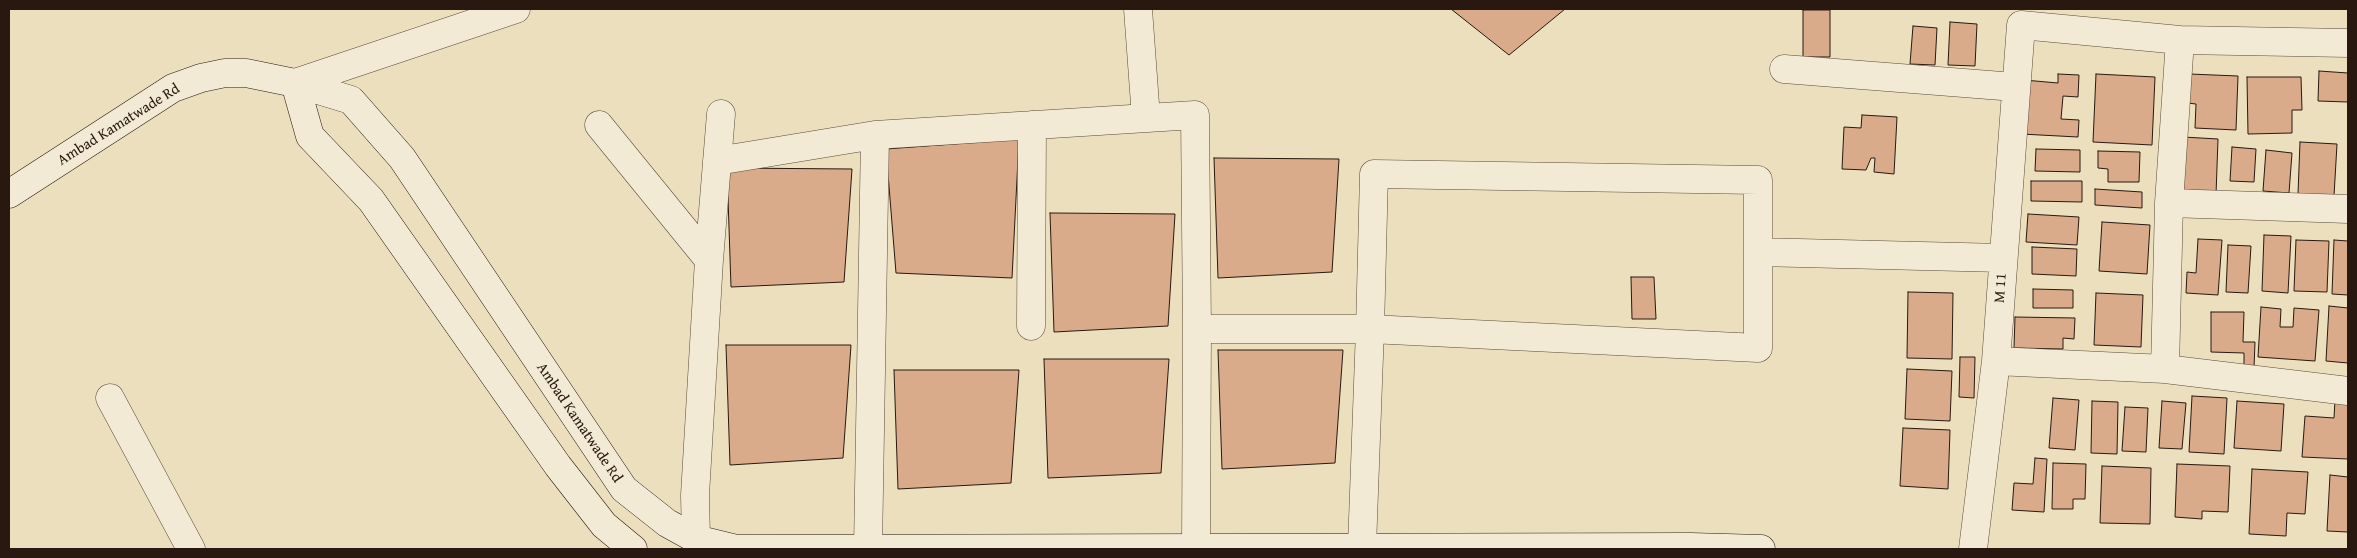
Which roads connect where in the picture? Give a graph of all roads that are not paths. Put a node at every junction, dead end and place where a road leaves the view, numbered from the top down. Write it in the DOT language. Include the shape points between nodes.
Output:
graph roads {
  1 [pos="516,9"];
  2 [pos="1138,9"];
  3 [pos="2180,40"];
  4 [pos="2348,43"];
  5 [pos="1784,69"];
  6 [pos="295,83"];
  7 [pos="2015,87"];
  8 [pos="721,114"];
  9 [pos="1146,118"];
  10 [pos="600,125"];
  11 [pos="1032,125"];
  12 [pos="875,136"];
  13 [pos="717,161"];
  14 [pos="9,194"];
  15 [pos="2169,203"];
  16 [pos="2348,209"];
  17 [pos="1758,252"];
  18 [pos="2004,258"];
  19 [pos="709,260"];
  20 [pos="1031,326"];
  21 [pos="1197,328"];
  22 [pos="1370,329"];
  23 [pos="1996,362"];
  24 [pos="2164,370"];
  25 [pos="2348,391"];
  26 [pos="110,398"];
  27 [pos="613,473"];
  28 [pos="582,496"];
  29 [pos="697,544"];
  30 [pos="1362,547"];
  31 [pos="1196,548"];
  32 [pos="192,549"];
  33 [pos="633,549"];
  34 [pos="868,549"];
  35 [pos="1761,549"];
  36 [pos="1973,549"];
  1 -- 6 [label="street"];
  2 -- 9 [label="street"];
  3 -- 4 [label="street"];
  3 -- 7 [label="street, M 11" via="2021,25"];
  3 -- 15 [label="street"];
  5 -- 7 [label="street"];
  6 -- 14 [label="street, Ambad Kamatwade Rd" via="246,73 225,73 173,88"];
  6 -- 27 [label="street, Ambad Kamatwade Rd" via="351,100 402,158"];
  6 -- 28 [label="street" via="310,136 371,200"];
  7 -- 18 [label="street, M 11"];
  8 -- 13 [label="street"];
  9 -- 11 [label="street"];
  9 -- 21 [label="street" via="1195,114"];
  10 -- 19 [label="street"];
  11 -- 12 [label="street"];
  11 -- 20 [label="street"];
  12 -- 13 [label="street"];
  12 -- 34 [label="street"];
  13 -- 19 [label="street"];
  15 -- 16 [label="street"];
  15 -- 24 [label="street"];
  17 -- 18 [label="street"];
  17 -- 22 [label="street" via="1758,348"];
  17 -- 22 [label="street" via="1758,180 1374,174"];
  18 -- 23 [label="street, M 11"];
  19 -- 29 [label="street" via="695,495"];
  21 -- 22 [label="street"];
  21 -- 31 [label="street"];
  22 -- 30 [label="street"];
  23 -- 24 [label="street"];
  23 -- 36 [label="street, M 11"];
  24 -- 25 [label="street"];
  26 -- 32 [label="street"];
  27 -- 28 [label="street"];
  27 -- 29 [label="street, Ambad Kamatwade Rd" via="624,489"];
  28 -- 33 [label="street" via="604,525"];
  29 -- 34 [label="street, Ambad Kamatwade Rd" via="737,549"];
  30 -- 31 [label="street, Ambad Kamatwade Rd"];
  30 -- 35 [label="street, Ambad Kamatwade Rd"];
  31 -- 34 [label="street, Ambad Kamatwade Rd"];
}
